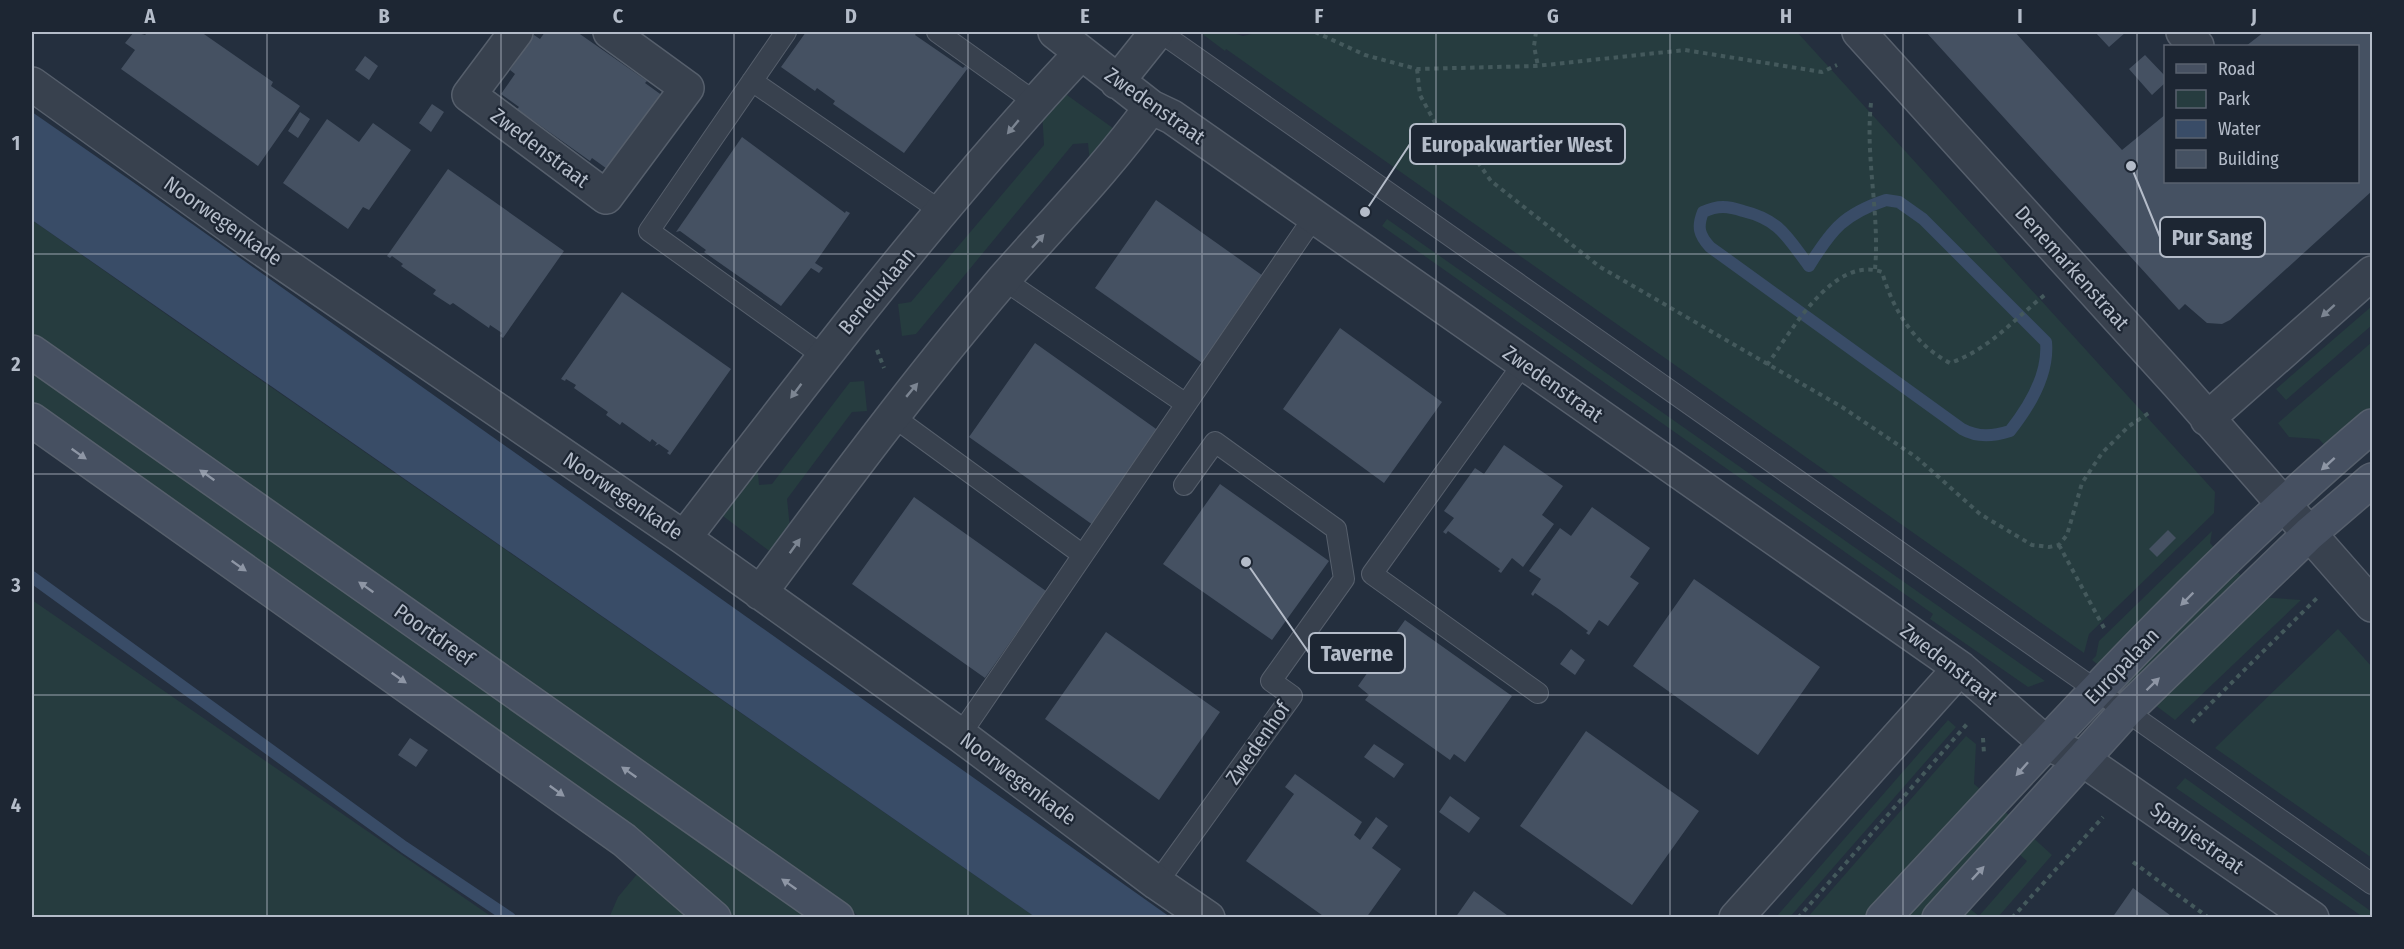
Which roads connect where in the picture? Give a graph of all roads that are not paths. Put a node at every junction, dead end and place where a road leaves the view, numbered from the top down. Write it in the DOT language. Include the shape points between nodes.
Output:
graph roads {
  1 [pos="516,32"];
  2 [pos="610,32"];
  3 [pos="786,32"];
  4 [pos="937,32"];
  5 [pos="1055,32"];
  6 [pos="1158,32"];
  7 [pos="1859,32"];
  8 [pos="2183,32"];
  9 [pos="2196,45"];
  10 [pos="1082,53"];
  11 [pos="752,81"];
  12 [pos="1118,82"];
  13 [pos="32,84"];
  14 [pos="1035,102"];
  15 [pos="1151,108"];
  16 [pos="942,212"];
  17 [pos="1314,217"];
  18 [pos="2373,273"];
  19 [pos="1004,280"];
  20 [pos="32,352"];
  21 [pos="823,356"];
  22 [pos="1523,364"];
  23 [pos="900,404"];
  24 [pos="1186,404"];
  25 [pos="2207,419"];
  26 [pos="32,420"];
  27 [pos="2373,426"];
  28 [pos="2373,480"];
  29 [pos="1184,485"];
  30 [pos="2284,506"];
  31 [pos="2309,534"];
  32 [pos="684,538"];
  33 [pos="1083,555"];
  34 [pos="760,593"];
  35 [pos="2373,605"];
  36 [pos="1960,668"];
  37 [pos="2097,691"];
  38 [pos="1538,693"];
  39 [pos="2126,711"];
  40 [pos="960,735"];
  41 [pos="2046,743"];
  42 [pos="2082,759"];
  43 [pos="1157,883"];
  44 [pos="2373,884"];
  45 [pos="714,918"];
  46 [pos="837,918"];
  47 [pos="1208,918"];
  48 [pos="1736,918"];
  49 [pos="1883,918"];
  50 [pos="1939,918"];
  51 [pos="2312,918"];
  1 -- 2 [label="street, Zwedenstraat" via="469,95 606,197 687,88"];
  3 -- 11 [label="lane"];
  4 -- 14 [label="lane"];
  5 -- 10 [label="street, Zwedenstraat"];
  6 -- 12 [label="street"];
  6 -- 37 [label="lane"];
  7 -- 25 [label="street, Denemarkenstraat"];
  8 -- 9 [label="street"];
  10 -- 12 [label="street, Zwedenstraat"];
  10 -- 14 [label="street, Beneluxlaan"];
  11 -- 16 [label="lane"];
  11 -- 21 [label="lane" via="649,231"];
  12 -- 15 [label="street, Zwedenstraat"];
  13 -- 32 [label="street, Noorwegenkade" via="252,242"];
  14 -- 16 [label="street, Beneluxlaan, one-way"];
  15 -- 17 [label="street, Zwedenstraat" via="1172,117"];
  19 -- 15 [label="street, one-way"];
  16 -- 21 [label="street, Beneluxlaan"];
  17 -- 22 [label="street, Zwedenstraat"];
  17 -- 24 [label="lane"];
  18 -- 25 [label="street, one-way"];
  23 -- 19 [label="street, one-way"];
  19 -- 24 [label="lane"];
  46 -- 20 [label="main road, Poortdreef, one-way"];
  21 -- 32 [label="street, Beneluxlaan, one-way"];
  22 -- 36 [label="street, Zwedenstraat"];
  22 -- 38 [label="lane" via="1372,574"];
  23 -- 33 [label="lane"];
  34 -- 23 [label="street, one-way"];
  24 -- 33 [label="lane"];
  25 -- 30 [label="street, Denemarkenstraat"];
  26 -- 45 [label="main road, one-way" via="624,840"];
  27 -- 30 [label="main road, Europalaan, one-way"];
  28 -- 31 [label="main road, Europalaan"];
  29 -- 43 [label="lane, Zwedenhof" via="1215,442 1336,529 1344,579 1271,681 1292,696"];
  30 -- 31 [label="street, Denemarkenstraat"];
  30 -- 37 [label="main road, Europalaan, one-way"];
  31 -- 35 [label="street, Denemarkenstraat"];
  39 -- 31 [label="main road, Europalaan, one-way"];
  32 -- 34 [label="street, Noorwegenkade"];
  33 -- 40 [label="lane"];
  34 -- 40 [label="street, Noorwegenkade"];
  36 -- 41 [label="street, Zwedenstraat"];
  36 -- 48 [label="street"];
  37 -- 39 [label="lane"];
  37 -- 41 [label="main road, Europalaan"];
  39 -- 42 [label="main road, Europalaan"];
  39 -- 44 [label="lane"];
  40 -- 43 [label="street, Noorwegenkade"];
  41 -- 42 [label="street, Zwedenstraat"];
  41 -- 49 [label="main road, Europalaan, one-way"];
  50 -- 42 [label="main road, Europalaan, one-way"];
  42 -- 51 [label="street, Spanjestraat"];
  43 -- 47 [label="street, Noorwegenkade"];
}
